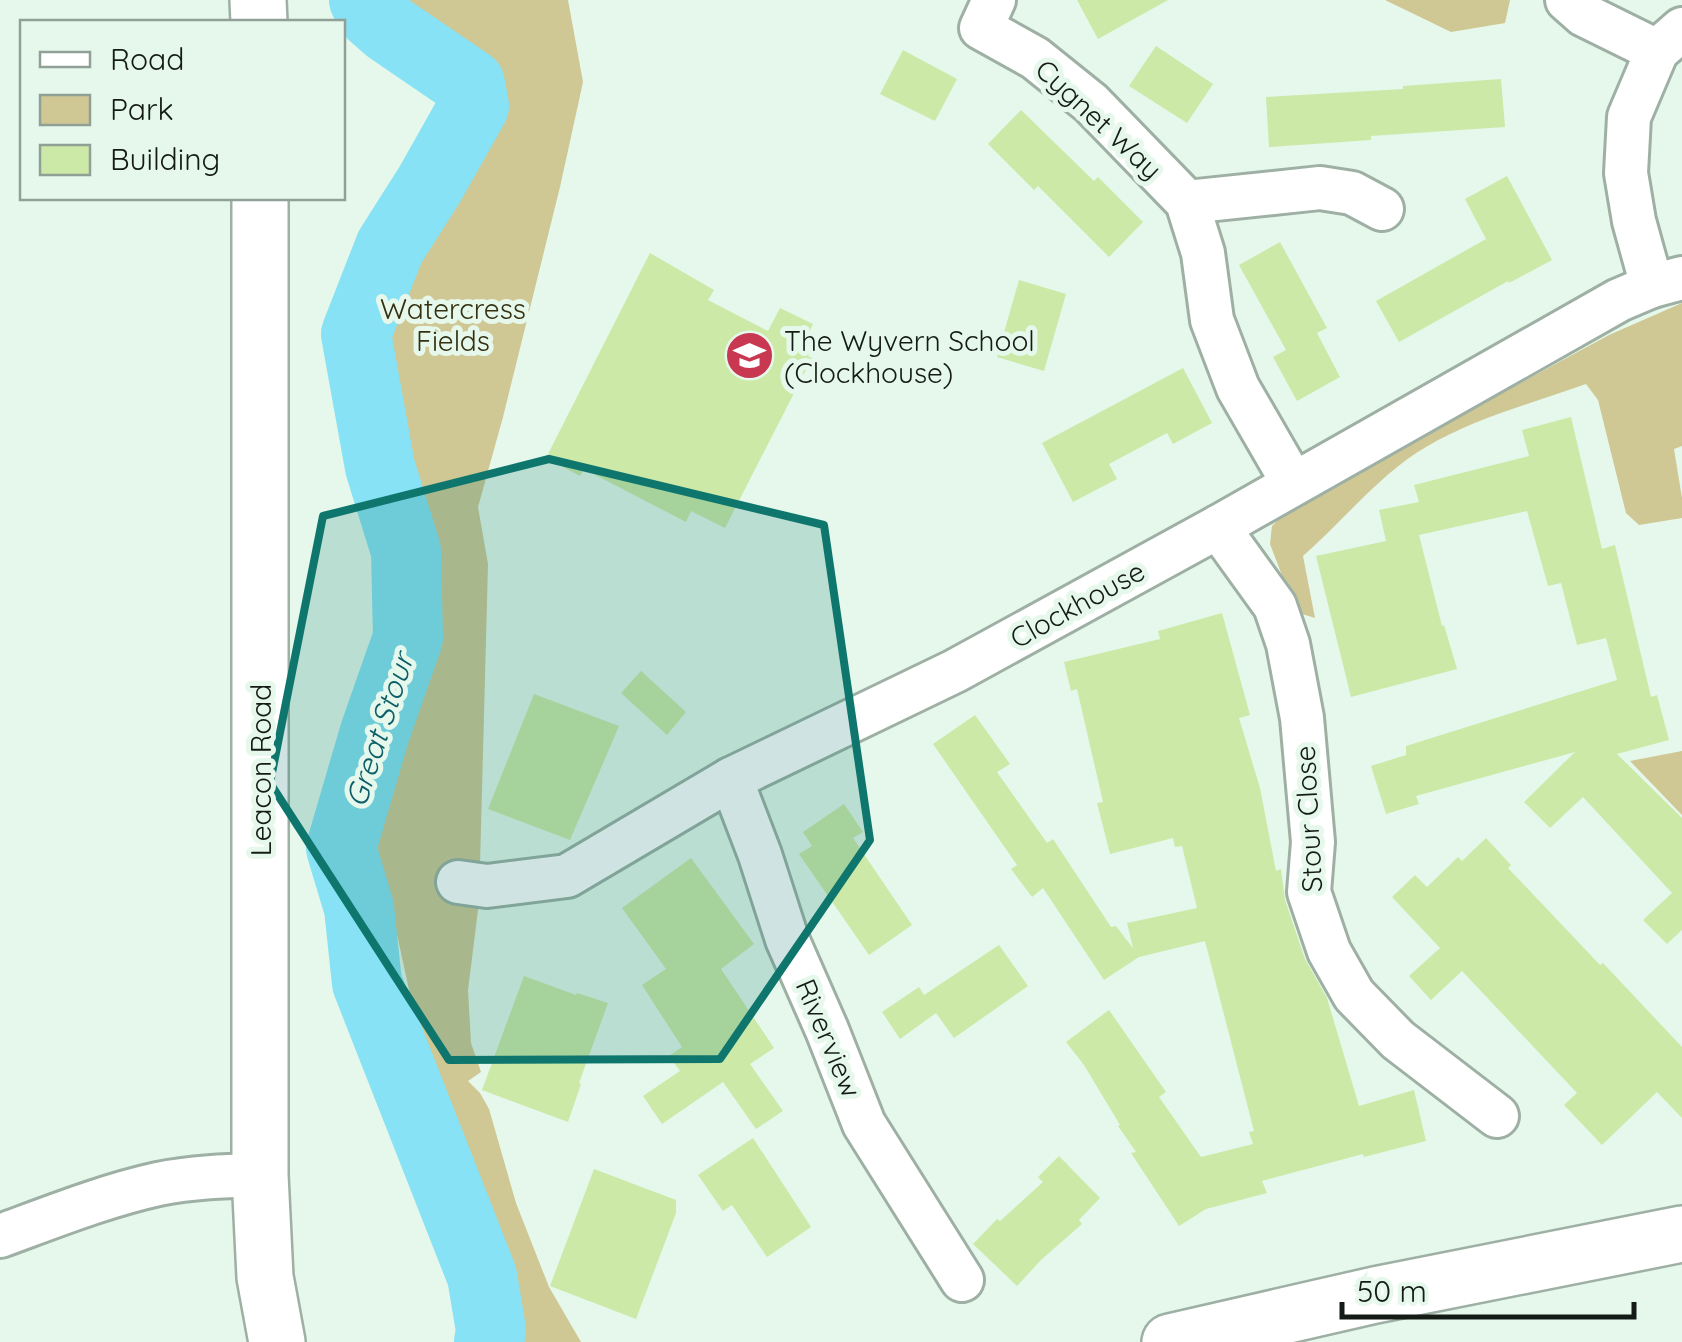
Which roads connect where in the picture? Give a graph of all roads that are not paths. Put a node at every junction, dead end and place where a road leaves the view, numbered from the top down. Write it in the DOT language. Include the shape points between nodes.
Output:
graph roads {
  1 [pos="994,0"];
  2 [pos="1567,0"];
  3 [pos="1670,40"];
  4 [pos="260,200"];
  5 [pos="1188,202"];
  6 [pos="1382,209"];
  7 [pos="1667,282"];
  8 [pos="1293,484"];
  9 [pos="1218,527"];
  10 [pos="731,779"];
  11 [pos="458,882"];
  12 [pos="1497,1116"];
  13 [pos="260,1175"];
  14 [pos="1682,1234"];
  15 [pos="0,1236"];
  16 [pos="962,1280"];
  17 [pos="277,1342"];
  18 [pos="1170,1342"];
  1 -- 5 [label="street, Cygnet Way" via="981,28 1035,58 1090,102"];
  2 -- 3 [label="street" via="1584,15"];
  3 -- 7 [label="street" via="1628,118 1626,173 1634,221"];
  4 -- 13 [label="street, Leacon Road"];
  5 -- 6 [label="street" via="1320,188 1352,193"];
  5 -- 8 [label="street, Cygnet Way" via="1212,320 1238,388"];
  7 -- 8 [label="street, Clockhouse" via="1619,300"];
  8 -- 9 [label="street, Clockhouse"];
  9 -- 10 [label="street, Clockhouse" via="955,672"];
  9 -- 12 [label="street, Stour Close" via="1275,606 1288,644 1313,842 1309,892 1329,951 1354,996 1398,1040"];
  10 -- 11 [label="street, Clockhouse" via="566,876 487,886"];
  10 -- 16 [label="street, Riverview" via="787,939 864,1124"];
  13 -- 15 [label="street" via="157,1184"];
  13 -- 17 [label="street, Leacon Road" via="265,1278"];
  14 -- 18 [label="street"];
}
